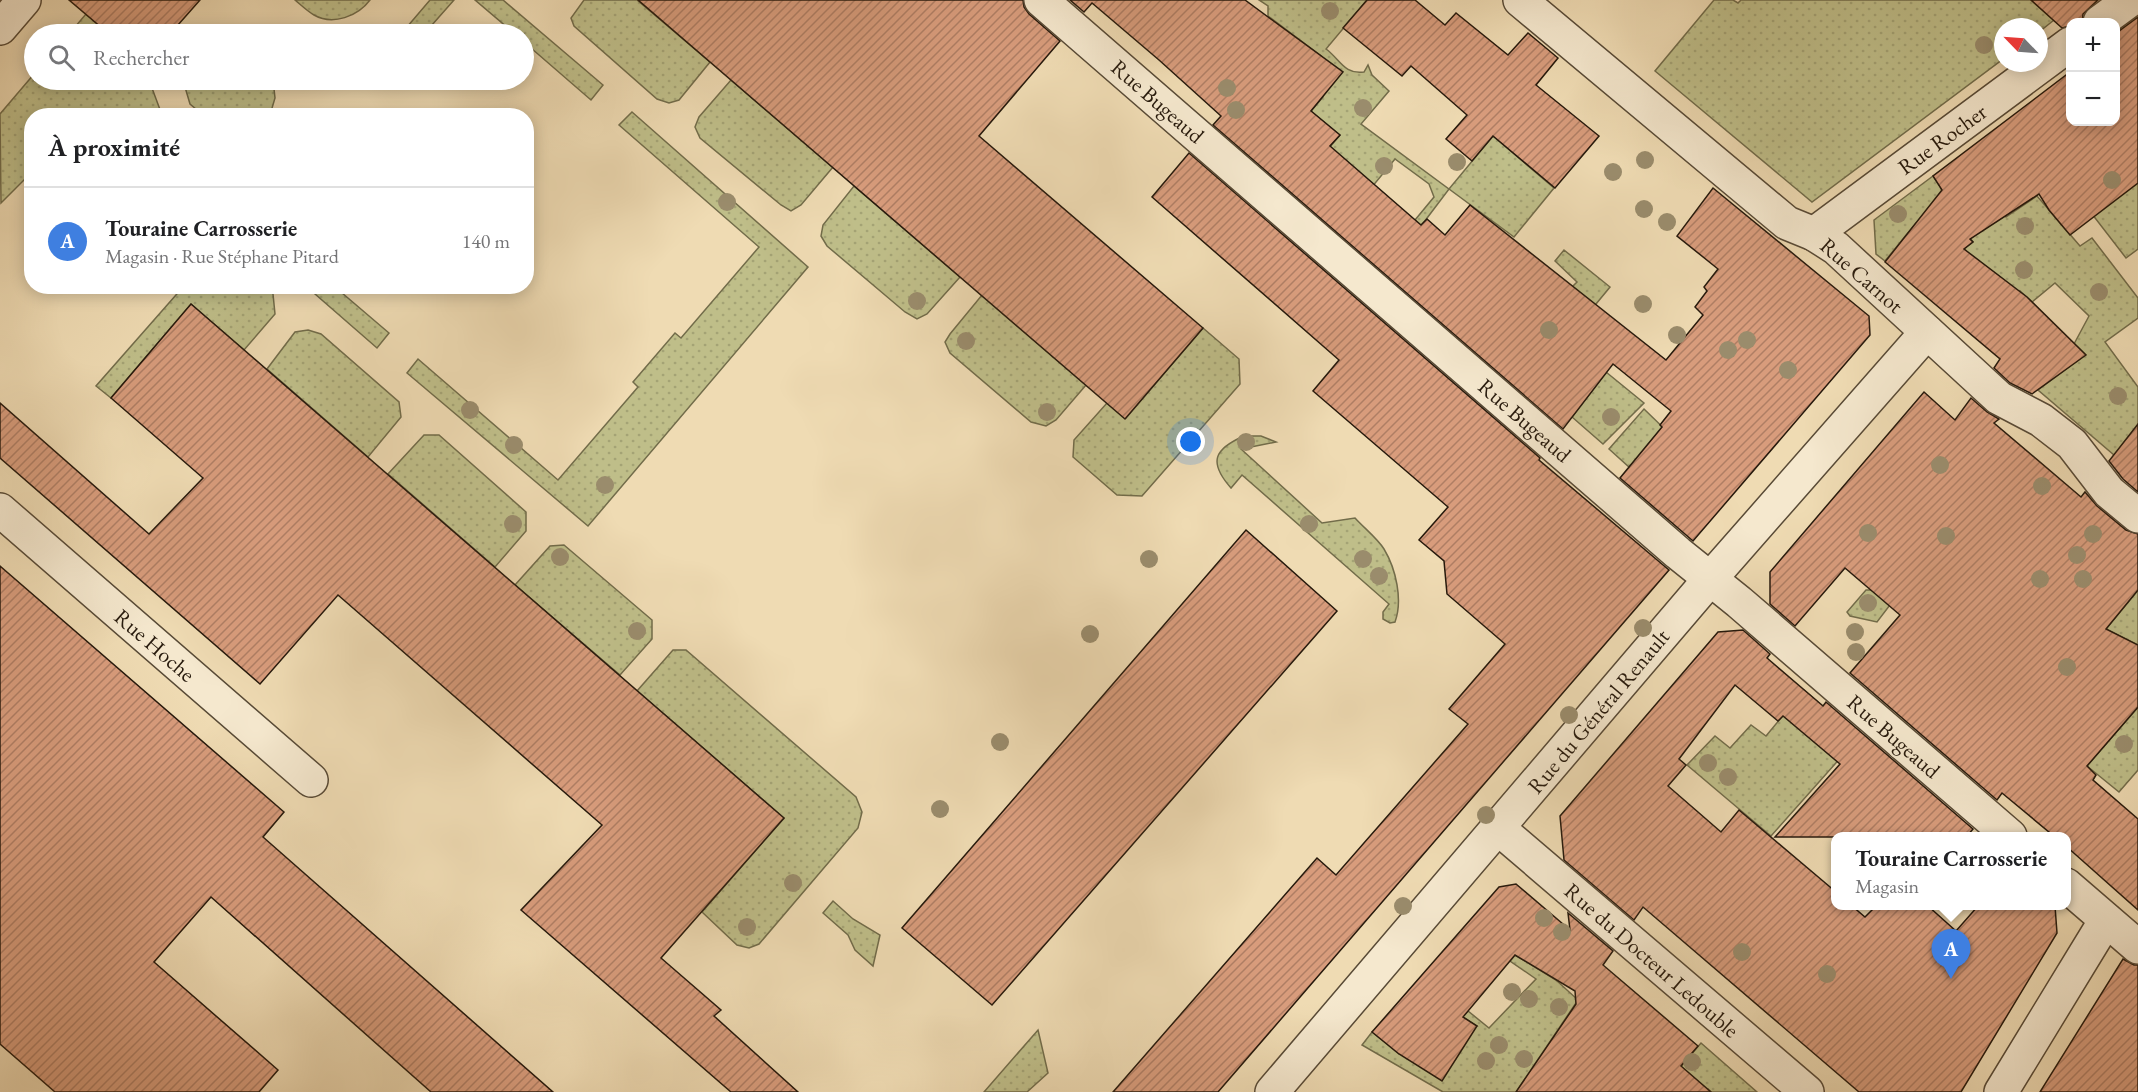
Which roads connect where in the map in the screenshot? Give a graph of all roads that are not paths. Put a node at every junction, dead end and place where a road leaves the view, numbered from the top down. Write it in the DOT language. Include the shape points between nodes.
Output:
graph roads {
  1 [pos="1041,0"];
  2 [pos="1520,0"];
  3 [pos="2130,0"];
  4 [pos="2105,18"];
  5 [pos="2066,47"];
  6 [pos="1814,234"];
  7 [pos="1927,332"];
  8 [pos="0,510"];
  9 [pos="2138,516"];
  10 [pos="1710,579"];
  11 [pos="311,780"];
  12 [pos="1498,828"];
  13 [pos="2004,832"];
  14 [pos="2071,889"];
  15 [pos="2106,920"];
  16 [pos="2138,947"];
  17 [pos="1272,1092"];
  18 [pos="1807,1092"];
  19 [pos="2001,1092"];
  1 -- 10 [label="street, Rue Bugeaud"];
  2 -- 6 [label="street, Rue Carnot" via="1787,223"];
  3 -- 4 [label="street"];
  5 -- 6 [label="street, Rue Rocher"];
  6 -- 7 [label="street, Rue Carnot" via="1836,248"];
  7 -- 9 [label="street, Rue Carnot" via="1999,398 2041,420 2072,444 2109,492"];
  7 -- 10 [label="street, Rue du Général Renault"];
  8 -- 11 [label="street, Rue Hoche"];
  10 -- 12 [label="street, Rue du Général Renault"];
  10 -- 13 [label="street, Rue Bugeaud"];
  12 -- 17 [label="street, Rue du Général Renault"];
  12 -- 18 [label="street, Rue du Docteur Ledouble"];
  14 -- 15 [label="street"];
  15 -- 16 [label="street"];
  15 -- 19 [label="street"];
}
